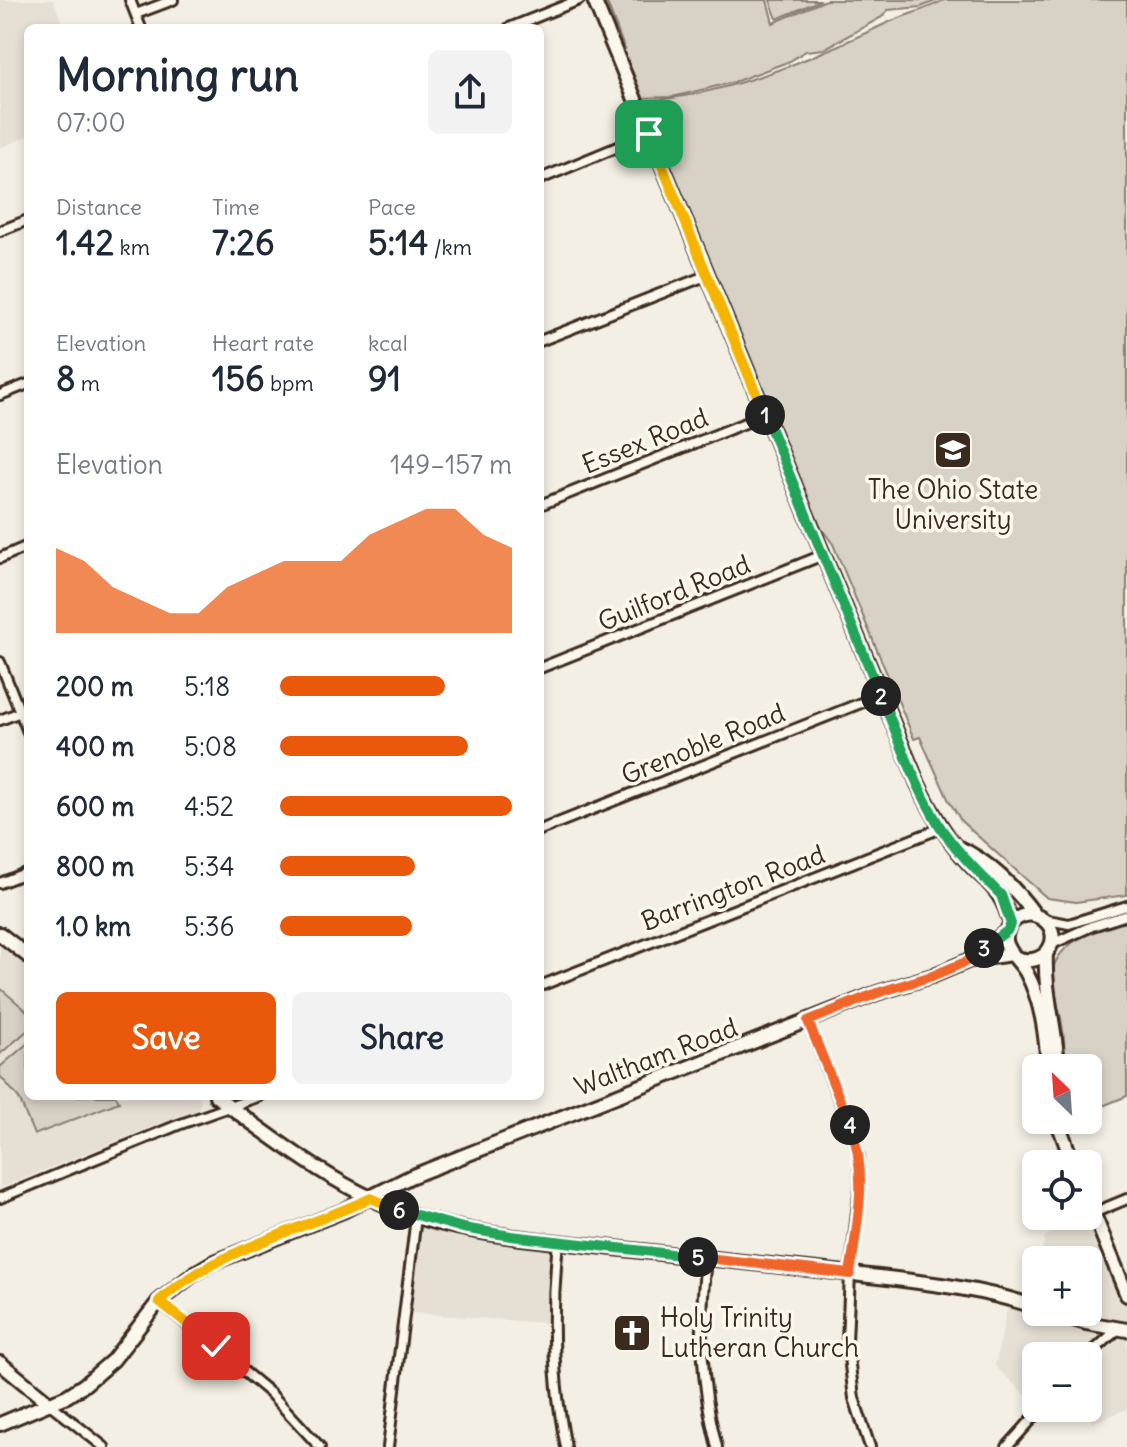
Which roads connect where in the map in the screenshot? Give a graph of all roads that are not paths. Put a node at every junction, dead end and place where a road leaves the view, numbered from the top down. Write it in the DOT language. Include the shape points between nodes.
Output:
graph roads {
  1 [pos="130,0"];
  2 [pos="173,0"];
  3 [pos="579,0"];
  4 [pos="594,0"];
  5 [pos="136,14"];
  6 [pos="140,24"];
  7 [pos="519,24"];
  8 [pos="649,134"];
  9 [pos="544,177"];
  10 [pos="24,222"];
  11 [pos="0,231"];
  12 [pos="708,275"];
  13 [pos="544,339"];
  14 [pos="24,386"];
  15 [pos="0,395"];
  16 [pos="765,415"];
  17 [pos="544,503"];
  18 [pos="24,548"];
  19 [pos="823,555"];
  20 [pos="0,558"];
  21 [pos="0,662"];
  22 [pos="544,666"];
  23 [pos="881,695"];
  24 [pos="24,711"];
  25 [pos="0,720"];
  26 [pos="544,828"];
  27 [pos="941,828"];
  28 [pos="956,846"];
  29 [pos="24,874"];
  30 [pos="0,883"];
  31 [pos="1127,906"];
  32 [pos="1127,915"];
  33 [pos="1038,917"];
  34 [pos="1009,928"];
  35 [pos="0,934"];
  36 [pos="1049,949"];
  37 [pos="24,953"];
  38 [pos="1015,956"];
  39 [pos="970,960"];
  40 [pos="544,984"];
  41 [pos="808,1021"];
  42 [pos="1046,1054"];
  43 [pos="1057,1054"];
  44 [pos="222,1100"];
  45 [pos="250,1100"];
  46 [pos="232,1107"];
  47 [pos="0,1198"];
  48 [pos="371,1198"];
  49 [pos="1127,1199"];
  50 [pos="1102,1209"];
  51 [pos="416,1217"];
  52 [pos="1100,1230"];
  53 [pos="558,1242"];
  54 [pos="706,1258"];
  55 [pos="850,1274"];
  56 [pos="1127,1295"];
  57 [pos="159,1301"];
  58 [pos="1022,1303"];
  59 [pos="1101,1326"];
  60 [pos="1122,1330"];
  61 [pos="1102,1345"];
  62 [pos="0,1363"];
  63 [pos="50,1404"];
  64 [pos="1031,1422"];
  65 [pos="0,1424"];
  66 [pos="1012,1445"];
  67 [pos="104,1447"];
  68 [pos="320,1447"];
  69 [pos="388,1447"];
  70 [pos="566,1447"];
  71 [pos="717,1447"];
  72 [pos="870,1447"];
  1 -- 5 [label="street"];
  2 -- 5 [label="street"];
  3 -- 7 [label="street"];
  4 -- 8 [label="street"];
  5 -- 6 [label="street"];
  8 -- 9 [label="street"];
  8 -- 12 [label="street"];
  10 -- 11 [label="street"];
  12 -- 13 [label="street"];
  12 -- 16 [label="street"];
  14 -- 15 [label="street"];
  16 -- 17 [label="street, Essex Road"];
  16 -- 19 [label="street"];
  18 -- 20 [label="street"];
  19 -- 22 [label="street, Guilford Road"];
  19 -- 23 [label="street"];
  21 -- 24 [label="street"];
  23 -- 26 [label="street, Grenoble Road"];
  23 -- 27 [label="street"];
  24 -- 25 [label="street"];
  27 -- 28 [label="street"];
  27 -- 40 [label="street, Barrington Road"];
  28 -- 33 [label="street" via="981,860"];
  28 -- 34 [label="street" via="1001,895"];
  29 -- 30 [label="street"];
  31 -- 33 [label="street" via="1069,924"];
  32 -- 36 [label="street"];
  33 -- 34 [label="street" via="1021,916"];
  33 -- 36 [label="street" via="1051,929"];
  34 -- 38 [label="street" via="1007,943"];
  34 -- 39 [label="street, Waltham Road"];
  35 -- 37 [label="street"];
  36 -- 38 [label="street" via="1032,961"];
  36 -- 43 [label="street" via="1045,984"];
  38 -- 39 [label="street, Waltham Road"];
  38 -- 42 [label="street" via="1032,985"];
  39 -- 41 [label="street, Waltham Road"];
  41 -- 48 [label="street, Waltham Road" via="410,1177"];
  41 -- 55 [label="street" via="859,1156"];
  44 -- 46 [label="street"];
  45 -- 46 [label="street"];
  46 -- 47 [label="street"];
  46 -- 48 [label="street" via="306,1162"];
  48 -- 51 [label="street"];
  48 -- 57 [label="street, Waltham Road" via="212,1263"];
  49 -- 50 [label="street"];
  51 -- 53 [label="street"];
  51 -- 69 [label="street"];
  52 -- 56 [label="street"];
  53 -- 54 [label="street"];
  53 -- 70 [label="street" via="555,1387"];
  54 -- 55 [label="street"];
  54 -- 71 [label="street" via="702,1374"];
  55 -- 58 [label="street" via="969,1288"];
  55 -- 72 [label="street" via="847,1341 854,1398"];
  57 -- 63 [label="street, Waltham Road" via="106,1367"];
  57 -- 68 [label="street" via="270,1393"];
  59 -- 60 [label="street"];
  60 -- 61 [label="street"];
  62 -- 63 [label="street"];
  63 -- 65 [label="street, Waltham Road"];
  63 -- 67 [label="street"];
  64 -- 66 [label="street"];
}
